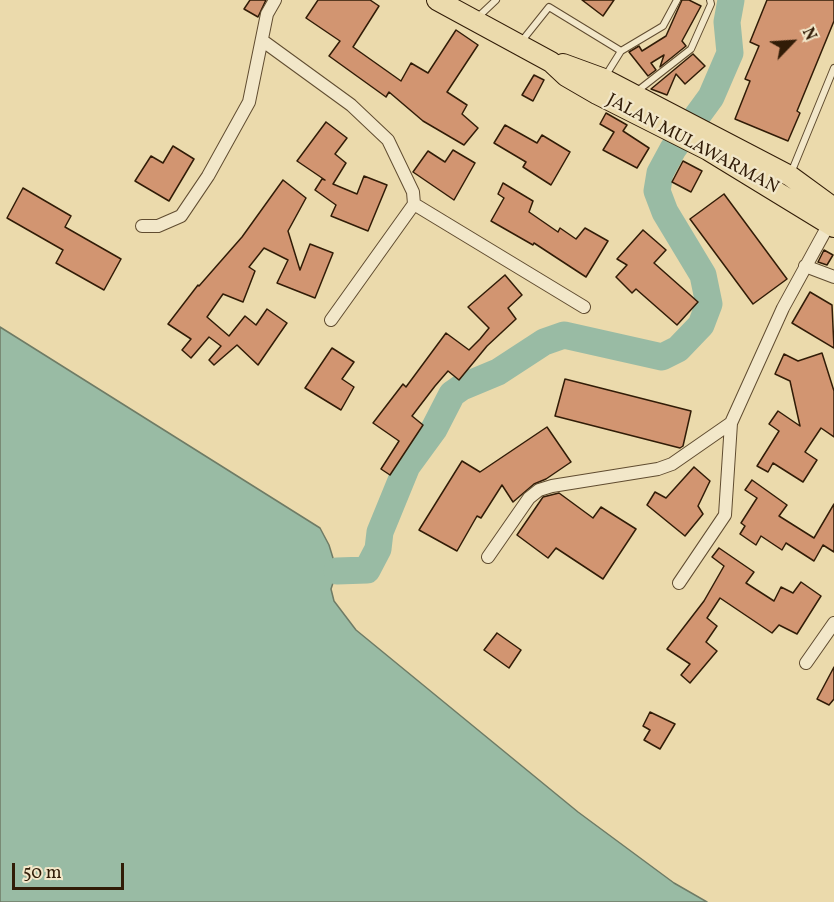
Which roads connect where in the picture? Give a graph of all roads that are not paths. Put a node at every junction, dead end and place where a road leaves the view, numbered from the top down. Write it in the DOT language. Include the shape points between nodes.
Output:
graph roads {
  1 [pos="275,0"];
  2 [pos="437,0"];
  3 [pos="496,0"];
  4 [pos="677,0"];
  5 [pos="710,0"];
  6 [pos="551,3"];
  7 [pos="474,21"];
  8 [pos="263,41"];
  9 [pos="519,44"];
  10 [pos="621,51"];
  11 [pos="551,62"];
  12 [pos="834,68"];
  13 [pos="604,79"];
  14 [pos="633,94"];
  15 [pos="664,119"];
  16 [pos="711,144"];
  17 [pos="790,176"];
  18 [pos="414,204"];
  19 [pos="832,220"];
  20 [pos="142,226"];
  21 [pos="805,266"];
  22 [pos="834,277"];
  23 [pos="584,307"];
  24 [pos="332,320"];
  25 [pos="731,423"];
  26 [pos="488,557"];
  27 [pos="679,584"];
  28 [pos="834,623"];
  29 [pos="806,663"];
  1 -- 8 [label="street" via="267,14"];
  2 -- 7 [label="highway, JALAN MULAWARMAN"];
  3 -- 7 [label="lane"];
  4 -- 10 [label="lane" via="663,26"];
  5 -- 14 [label="lane" via="691,49"];
  6 -- 9 [label="lane"];
  6 -- 10 [label="lane"];
  7 -- 9 [label="highway, JALAN MULAWARMAN"];
  8 -- 18 [label="street" via="351,105 388,140 413,192"];
  8 -- 20 [label="street" via="249,102 208,176 181,216 158,226"];
  9 -- 11 [label="highway, JALAN MULAWARMAN"];
  10 -- 13 [label="lane"];
  11 -- 13 [label="highway, JALAN MULAWARMAN"];
  11 -- 15 [label="highway, JALAN MULAWARMAN" via="566,76"];
  12 -- 17 [label="lane"];
  13 -- 14 [label="highway, JALAN MULAWARMAN"];
  14 -- 15 [label="highway, JALAN MULAWARMAN"];
  15 -- 16 [label="highway, JALAN MULAWARMAN"];
  16 -- 17 [label="highway, JALAN MULAWARMAN"];
  16 -- 19 [label="highway, JALAN MULAWARMAN"];
  17 -- 19 [label="highway, JALAN MULAWARMAN"];
  18 -- 23 [label="street"];
  18 -- 24 [label="street"];
  19 -- 21 [label="street"];
  21 -- 22 [label="street"];
  21 -- 25 [label="street"];
  25 -- 26 [label="street" via="672,464 539,490 529,498"];
  25 -- 27 [label="street" via="725,515"];
  28 -- 29 [label="street"];
}
